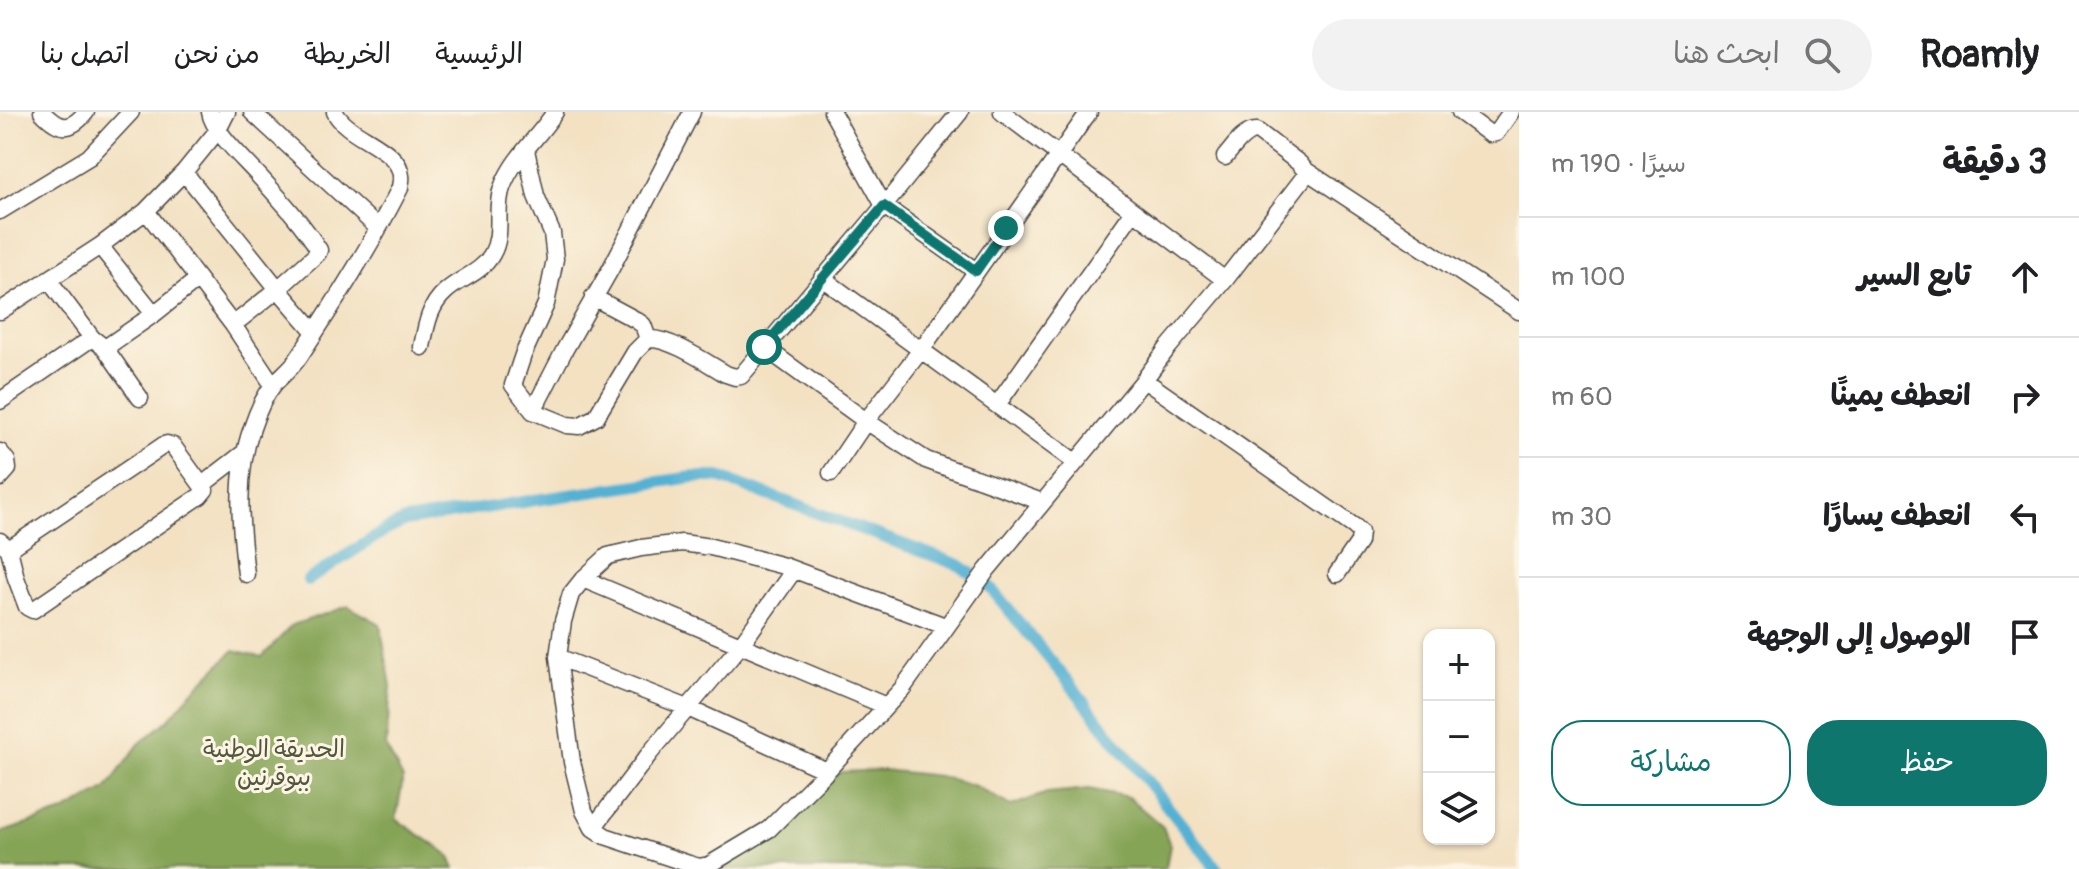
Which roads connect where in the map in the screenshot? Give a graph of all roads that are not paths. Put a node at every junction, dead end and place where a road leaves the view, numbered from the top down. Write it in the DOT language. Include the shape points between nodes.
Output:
graph roads {
  1 [pos="42,112"];
  2 [pos="86,112"];
  3 [pos="131,112"];
  4 [pos="210,112"];
  5 [pos="227,112"];
  6 [pos="252,112"];
  7 [pos="335,112"];
  8 [pos="555,112"];
  9 [pos="692,112"];
  10 [pos="960,112"];
  11 [pos="1002,112"];
  12 [pos="1089,112"];
  13 [pos="1460,112"];
  14 [pos="1511,112"];
  15 [pos="840,116"];
  16 [pos="218,130"];
  17 [pos="526,150"];
  18 [pos="1057,155"];
  19 [pos="1225,157"];
  20 [pos="1305,170"];
  21 [pos="184,172"];
  22 [pos="884,206"];
  23 [pos="0,211"];
  24 [pos="146,211"];
  25 [pos="1133,212"];
  26 [pos="378,228"];
  27 [pos="100,246"];
  28 [pos="976,271"];
  29 [pos="822,278"];
  30 [pos="48,279"];
  31 [pos="198,279"];
  32 [pos="1225,280"];
  33 [pos="278,289"];
  34 [pos="593,297"];
  35 [pos="0,311"];
  36 [pos="1519,311"];
  37 [pos="154,314"];
  38 [pos="233,325"];
  39 [pos="315,332"];
  40 [pos="648,339"];
  41 [pos="99,343"];
  42 [pos="422,347"];
  43 [pos="764,347"];
  44 [pos="921,350"];
  45 [pos="1144,380"];
  46 [pos="273,385"];
  47 [pos="140,398"];
  48 [pos="0,401"];
  49 [pos="997,405"];
  50 [pos="533,411"];
  51 [pos="866,421"];
  52 [pos="0,452"];
  53 [pos="245,452"];
  54 [pos="1075,462"];
  55 [pos="831,473"];
  56 [pos="0,478"];
  57 [pos="202,485"];
  58 [pos="1042,502"];
  59 [pos="4,545"];
  60 [pos="794,570"];
  61 [pos="246,574"];
  62 [pos="1337,574"];
  63 [pos="583,579"];
  64 [pos="945,626"];
  65 [pos="740,646"];
  66 [pos="558,657"];
  67 [pos="886,706"];
  68 [pos="688,708"];
  69 [pos="827,771"];
  70 [pos="593,828"];
  1 -- 2 [label="street" via="67,127"];
  3 -- 23 [label="street" via="89,157"];
  4 -- 16 [label="street"];
  5 -- 16 [label="street"];
  6 -- 26 [label="street"];
  7 -- 26 [label="street" via="339,121 396,162 402,173 400,188"];
  8 -- 17 [label="street"];
  9 -- 34 [label="street"];
  10 -- 22 [label="street"];
  11 -- 18 [label="street"];
  12 -- 18 [label="street"];
  13 -- 14 [label="street" via="1490,134"];
  15 -- 22 [label="street"];
  16 -- 21 [label="street"];
  16 -- 33 [label="street" via="318,248"];
  17 -- 42 [label="street" via="501,191 495,249 482,269 436,302"];
  17 -- 50 [label="street" via="536,196 555,244 546,304 513,382"];
  18 -- 25 [label="street"];
  18 -- 28 [label="street"];
  19 -- 20 [label="street" via="1246,134 1257,131"];
  20 -- 32 [label="street"];
  20 -- 36 [label="street"];
  21 -- 24 [label="street"];
  21 -- 33 [label="street"];
  22 -- 28 [label="street"];
  22 -- 29 [label="street"];
  24 -- 27 [label="street"];
  24 -- 31 [label="street"];
  25 -- 32 [label="street"];
  25 -- 49 [label="street"];
  26 -- 39 [label="street"];
  27 -- 30 [label="street"];
  27 -- 37 [label="street"];
  28 -- 44 [label="street"];
  29 -- 43 [label="street"];
  29 -- 44 [label="street"];
  30 -- 35 [label="street"];
  30 -- 41 [label="street"];
  31 -- 37 [label="street"];
  31 -- 38 [label="street"];
  32 -- 45 [label="street"];
  33 -- 38 [label="street"];
  33 -- 39 [label="street"];
  34 -- 40 [label="street" via="643,325"];
  34 -- 50 [label="street"];
  37 -- 41 [label="street"];
  38 -- 46 [label="street"];
  39 -- 46 [label="street"];
  40 -- 43 [label="street" via="670,344 735,377"];
  40 -- 50 [label="street" via="587,424 567,425"];
  41 -- 47 [label="street"];
  41 -- 48 [label="street"];
  43 -- 51 [label="street"];
  44 -- 49 [label="street"];
  44 -- 51 [label="street"];
  45 -- 54 [label="street"];
  45 -- 62 [label="street" via="1360,532"];
  46 -- 53 [label="street"];
  49 -- 54 [label="street"];
  51 -- 55 [label="street"];
  51 -- 58 [label="street" via="926,460"];
  52 -- 56 [label="street" via="8,465"];
  53 -- 57 [label="street"];
  53 -- 61 [label="street" via="240,508"];
  54 -- 58 [label="street"];
  57 -- 59 [label="street" via="167,444"];
  57 -- 59 [label="street" via="203,494 33,610 27,607"];
  58 -- 64 [label="street"];
  60 -- 63 [label="street" via="682,543 608,556"];
  60 -- 64 [label="street"];
  60 -- 65 [label="street"];
  63 -- 65 [label="street"];
  63 -- 66 [label="street" via="571,594"];
  64 -- 67 [label="street"];
  65 -- 67 [label="street"];
  65 -- 68 [label="street"];
  66 -- 68 [label="street"];
  66 -- 70 [label="street" via="572,762"];
  67 -- 69 [label="street"];
  68 -- 69 [label="street"];
  68 -- 70 [label="street"];
  69 -- 70 [label="street" via="769,829 709,865 689,864"];
}
